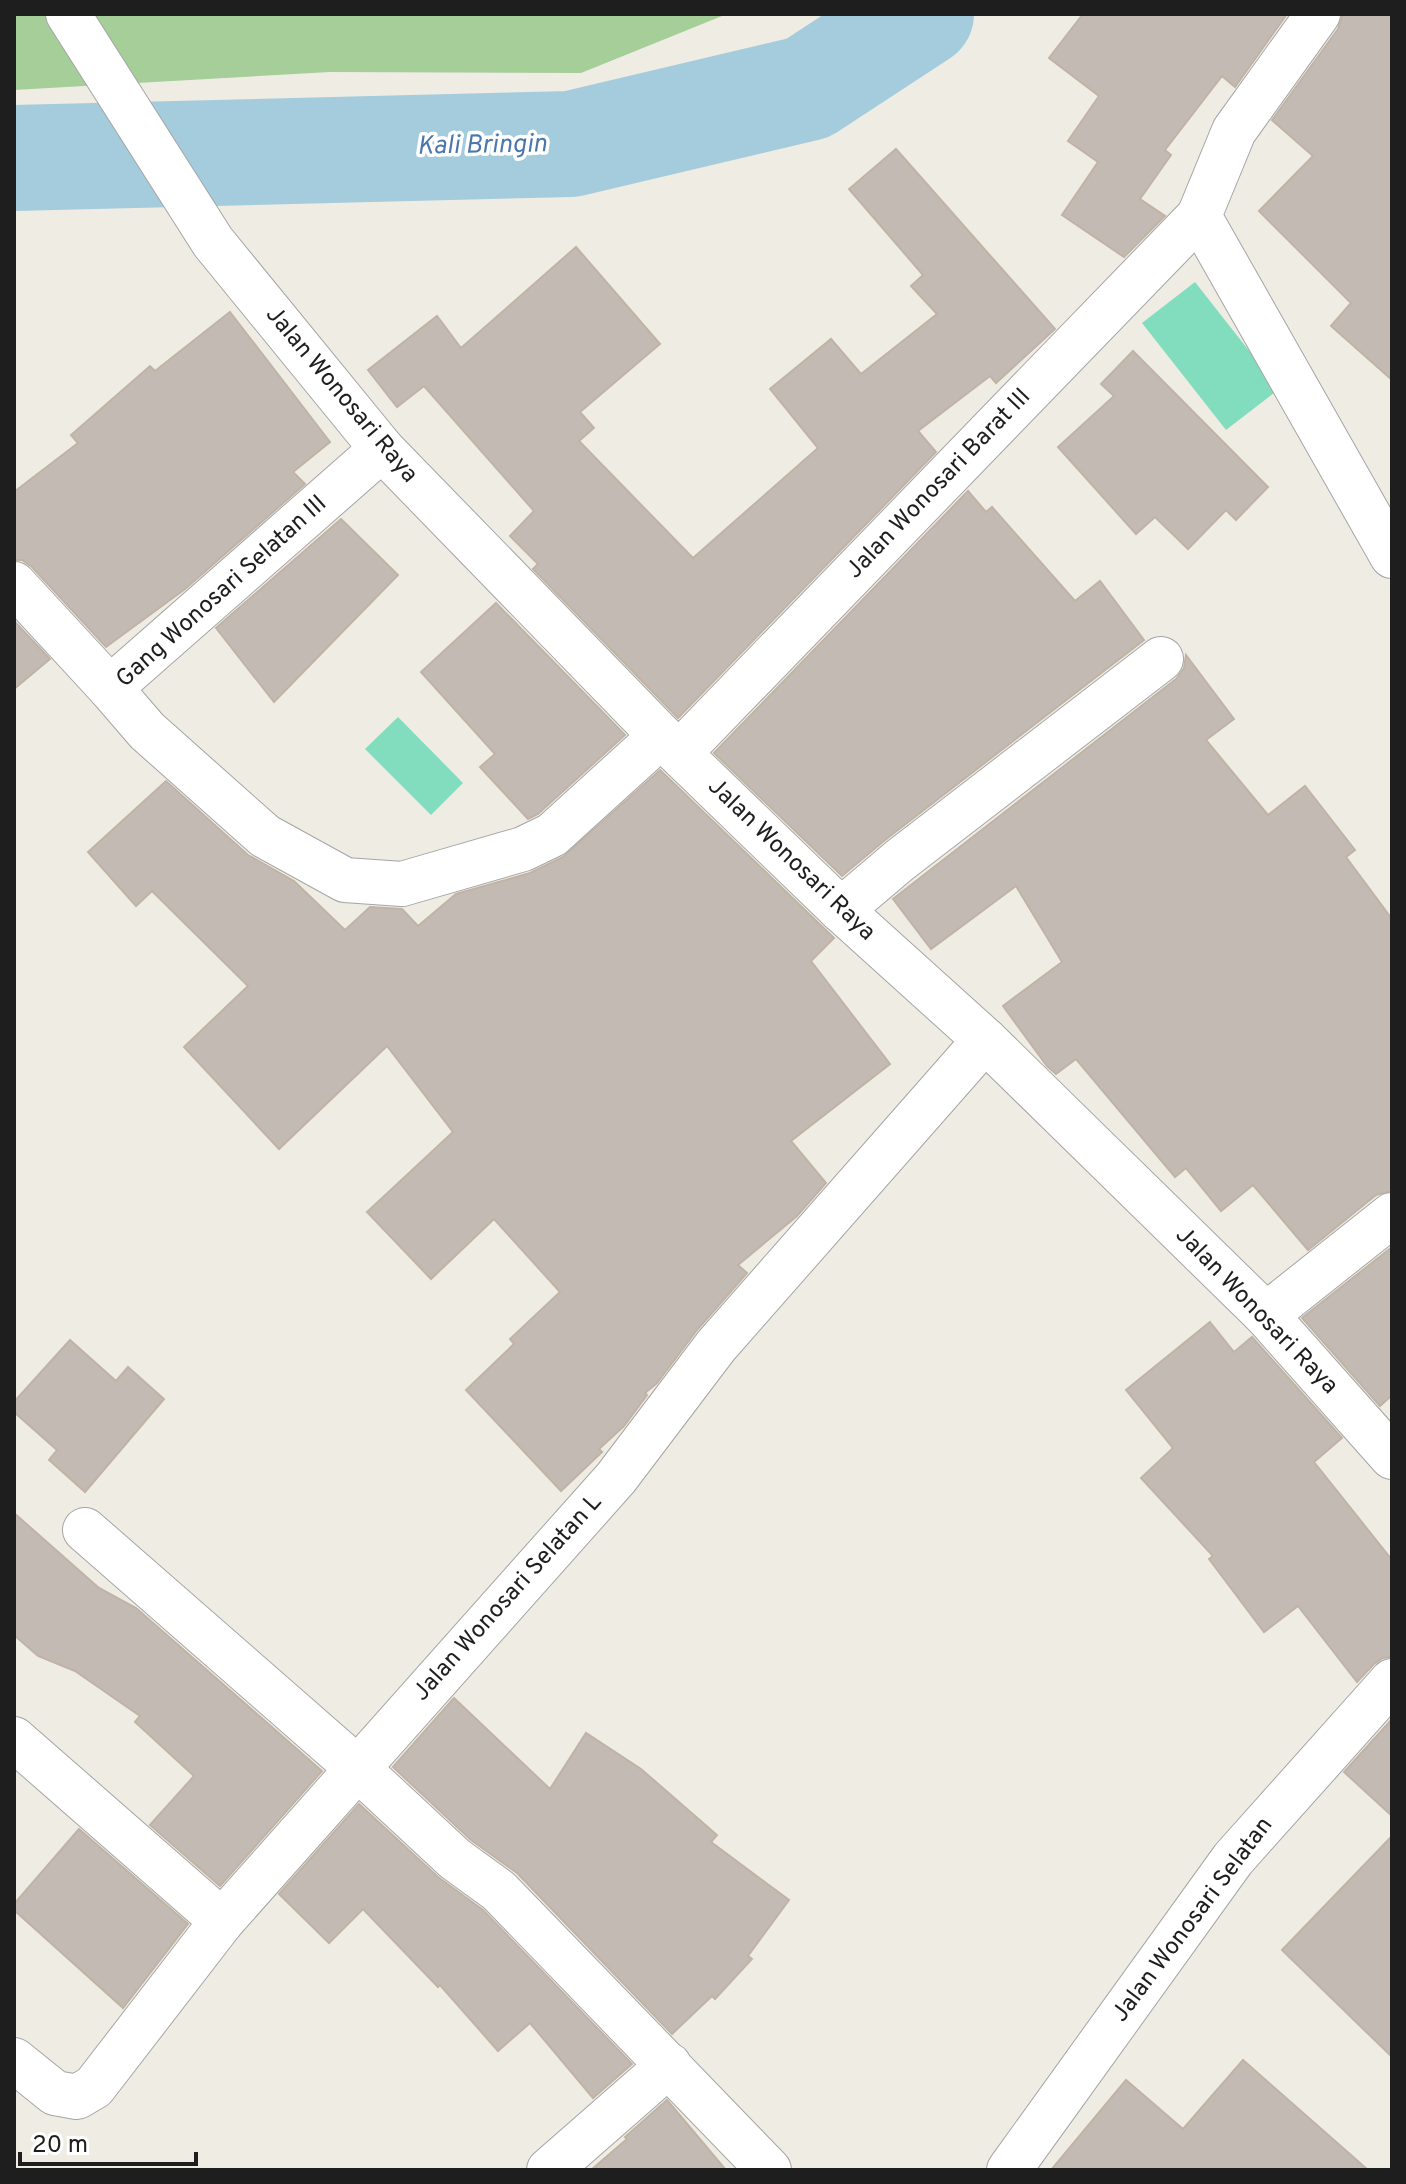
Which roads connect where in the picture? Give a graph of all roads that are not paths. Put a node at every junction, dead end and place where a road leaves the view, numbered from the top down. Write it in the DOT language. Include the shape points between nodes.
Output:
graph roads {
  1 [pos="68,14"];
  2 [pos="1318,14"];
  3 [pos="1199,216"];
  4 [pos="382,449"];
  5 [pos="1392,556"];
  6 [pos="14,584"];
  7 [pos="1161,659"];
  8 [pos="110,688"];
  9 [pos="670,744"];
  10 [pos="265,836"];
  11 [pos="841,910"];
  12 [pos="985,1040"];
  13 [pos="1392,1215"];
  14 [pos="1266,1315"];
  15 [pos="1392,1457"];
  16 [pos="85,1530"];
  17 [pos="1392,1681"];
  18 [pos="14,1739"];
  19 [pos="356,1767"];
  20 [pos="222,1921"];
  21 [pos="14,2060"];
  22 [pos="669,2065"];
  23 [pos="549,2170"];
  24 [pos="769,2170"];
  25 [pos="1009,2170"];
  1 -- 4 [label="street, Jalan Wonosari Raya" via="213,242"];
  2 -- 3 [label="street" via="1234,131"];
  3 -- 5 [label="street"];
  3 -- 9 [label="street, Jalan Wonosari Barat III"];
  4 -- 8 [label="street, Gang Wonosari Selatan III"];
  4 -- 9 [label="street, Jalan Wonosari Raya"];
  6 -- 8 [label="street"];
  7 -- 11 [label="street"];
  8 -- 10 [label="street, Gang Wonosari Selatan III" via="147,731"];
  9 -- 10 [label="street, Jalan Wonosari Barat III" via="552,835 523,849 402,884 345,880"];
  9 -- 11 [label="street, Jalan Wonosari Raya"];
  11 -- 12 [label="street, Jalan Wonosari Raya"];
  12 -- 14 [label="street, Jalan Wonosari Raya"];
  12 -- 19 [label="street, Jalan Wonosari Selatan L" via="716,1346 616,1478"];
  13 -- 14 [label="street"];
  14 -- 15 [label="street, Jalan Wonosari Raya"];
  16 -- 19 [label="street"];
  17 -- 25 [label="street, Jalan Wonosari Selatan" via="1233,1859"];
  18 -- 20 [label="street"];
  19 -- 20 [label="street, Jalan Wonosari Selatan L"];
  19 -- 22 [label="street" via="455,1859 499,1891"];
  20 -- 21 [label="street, Jalan Wonosari Selatan L" via="94,2087 77,2097 55,2093"];
  22 -- 23 [label="street"];
  22 -- 24 [label="street"];
}
